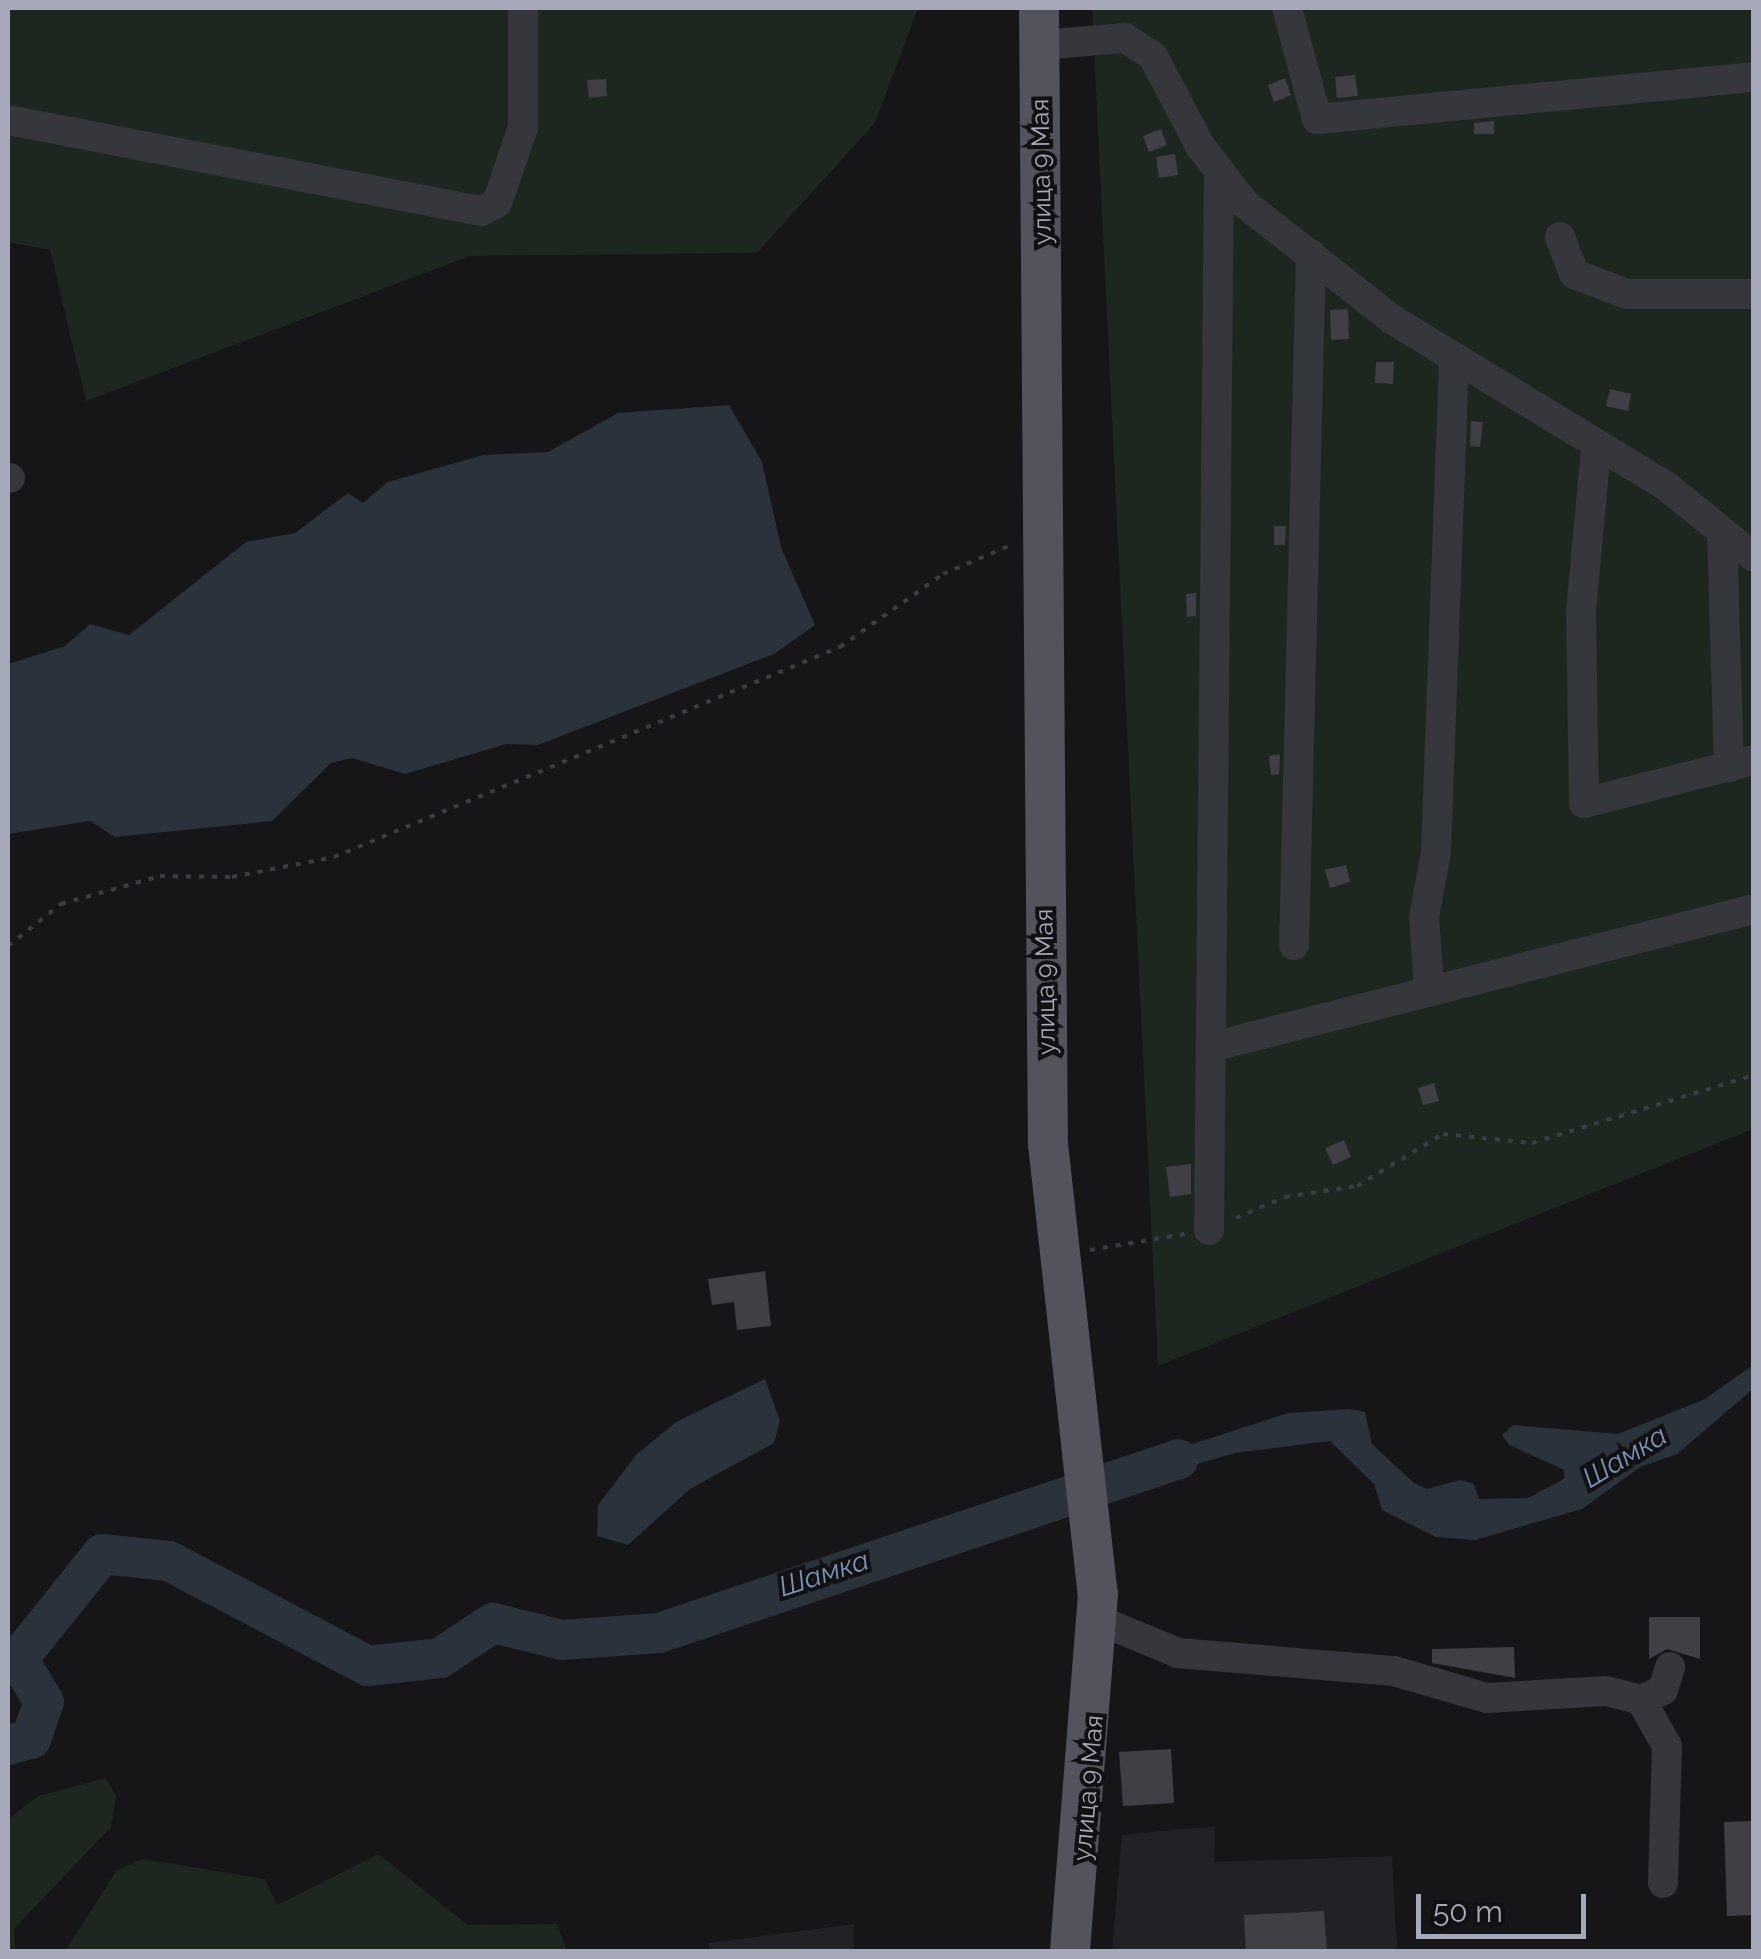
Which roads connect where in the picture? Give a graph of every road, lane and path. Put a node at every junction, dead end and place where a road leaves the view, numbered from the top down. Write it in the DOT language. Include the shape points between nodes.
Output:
graph roads {
  1 [pos="522,8"];
  2 [pos="1288,8"];
  3 [pos="1039,26"];
  4 [pos="1754,78"];
  5 [pos="8,120"];
  6 [pos="1220,171"];
  7 [pos="1560,237"];
  8 [pos="1312,254"];
  9 [pos="1754,294"];
  10 [pos="1454,361"];
  11 [pos="1596,449"];
  12 [pos="1722,532"];
  13 [pos="1039,533"];
  14 [pos="1754,557"];
  15 [pos="1741,764"];
  16 [pos="1754,909"];
  17 [pos="1294,945"];
  18 [pos="8,946"];
  19 [pos="1429,986"];
  20 [pos="1211,1048"];
  21 [pos="1754,1075"];
  22 [pos="1209,1230"];
  23 [pos="1061,1255"];
  24 [pos="1098,1620"];
  25 [pos="1670,1667"];
  26 [pos="1642,1700"];
  27 [pos="1663,1883"];
  28 [pos="1070,1952"];
  1 -- 5 [label="lane" via="523,127 497,204 482,211"];
  2 -- 4 [label="lane" via="1317,119"];
  3 -- 6 [label="lane" via="1125,38 1154,56"];
  3 -- 13 [label="main road, улица 9 Мая"];
  6 -- 8 [label="lane" via="1245,204"];
  6 -- 20 [label="lane"];
  7 -- 9 [label="lane" via="1574,274 1627,294"];
  8 -- 10 [label="lane"];
  8 -- 17 [label="lane"];
  10 -- 11 [label="lane"];
  10 -- 19 [label="lane" via="1436,852 1424,918"];
  11 -- 12 [label="lane" via="1666,486"];
  11 -- 15 [label="lane" via="1582,612 1584,803"];
  12 -- 14 [label="lane"];
  12 -- 15 [label="lane"];
  13 -- 18 [label="path" via="943,574 840,647 334,857 232,877 160,876 61,904"];
  13 -- 23 [label="main road, улица 9 Мая" via="1048,1144"];
  16 -- 19 [label="lane"];
  19 -- 20 [label="lane"];
  20 -- 22 [label="lane"];
  21 -- 22 [label="path" via="1532,1144 1442,1134 1357,1186 1285,1197"];
  22 -- 23 [label="path"];
  23 -- 24 [label="main road, улица 9 Мая" via="1087,1443"];
  24 -- 26 [label="lane" via="1178,1653 1394,1671 1488,1698 1606,1691"];
  24 -- 28 [label="main road, улица 9 Мая"];
  25 -- 26 [label="lane" via="1664,1690"];
  26 -- 27 [label="lane" via="1667,1746"];
}
